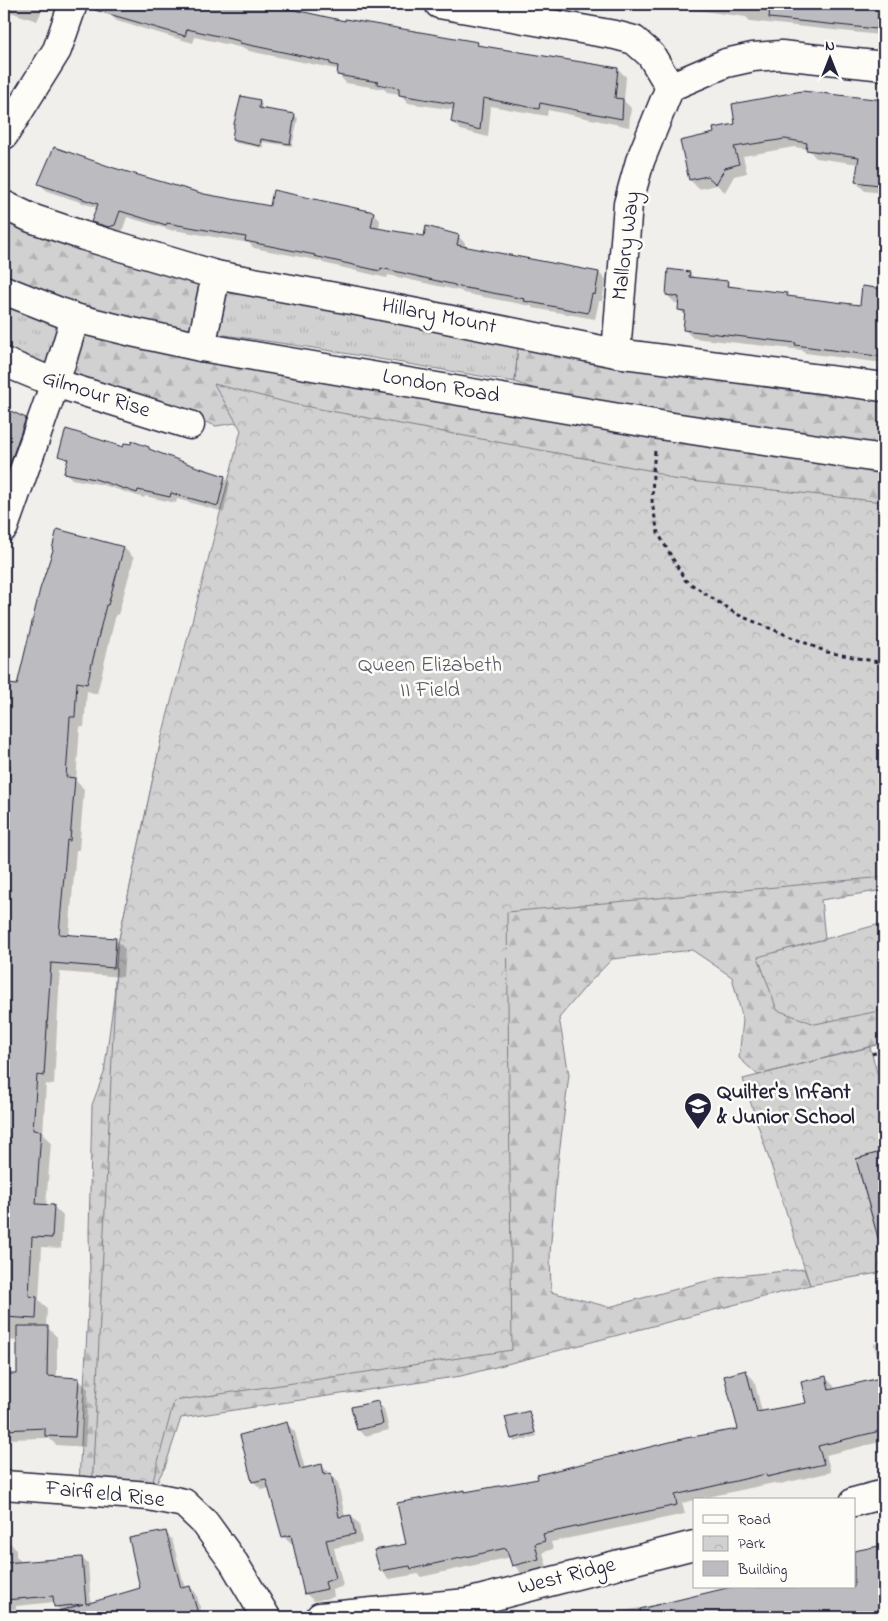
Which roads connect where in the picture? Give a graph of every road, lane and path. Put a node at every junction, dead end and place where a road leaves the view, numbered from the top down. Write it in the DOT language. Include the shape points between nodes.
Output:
graph roads {
  1 [pos="73,4"];
  2 [pos="439,4"];
  3 [pos="884,66"];
  4 [pos="670,87"];
  5 [pos="4,134"];
  6 [pos="4,205"];
  7 [pos="216,275"];
  8 [pos="4,290"];
  9 [pos="75,318"];
  10 [pos="201,347"];
  11 [pos="616,353"];
  12 [pos="4,362"];
  13 [pos="55,383"];
  14 [pos="884,387"];
  15 [pos="190,425"];
  16 [pos="666,426"];
  17 [pos="884,459"];
  18 [pos="4,528"];
  19 [pos="884,663"];
  20 [pos="884,1050"];
  21 [pos="872,1054"];
  22 [pos="4,1485"];
  23 [pos="884,1494"];
  24 [pos="856,1501"];
  25 [pos="693,1544"];
  26 [pos="266,1617"];
  27 [pos="320,1617"];
  1 -- 5 [label="street" via="57,50"];
  2 -- 4 [label="street" via="634,40 651,55"];
  3 -- 4 [label="street" via="789,56 754,57 726,63"];
  4 -- 11 [label="street, Mallory Way" via="640,161 628,204"];
  6 -- 7 [label="street, Hillary Mount" via="84,236"];
  7 -- 10 [label="street"];
  7 -- 11 [label="street, Hillary Mount"];
  8 -- 9 [label="street, London Road"];
  9 -- 10 [label="street, London Road"];
  9 -- 13 [label="street"];
  10 -- 16 [label="street, London Road"];
  11 -- 14 [label="street, Hillary Mount"];
  12 -- 13 [label="street, Gilmour Rise"];
  13 -- 15 [label="street, Gilmour Rise"];
  13 -- 18 [label="street"];
  16 -- 17 [label="street, London Road"];
  16 -- 19 [label="path" via="654,454 652,503 658,533 685,580 736,614 827,652"];
  20 -- 21 [label="path"];
  22 -- 26 [label="street, Fairfield Rise" via="149,1496 184,1503 205,1523 234,1563"];
  23 -- 24 [label="street"];
  25 -- 27 [label="street, West Ridge" via="467,1603"];
}
